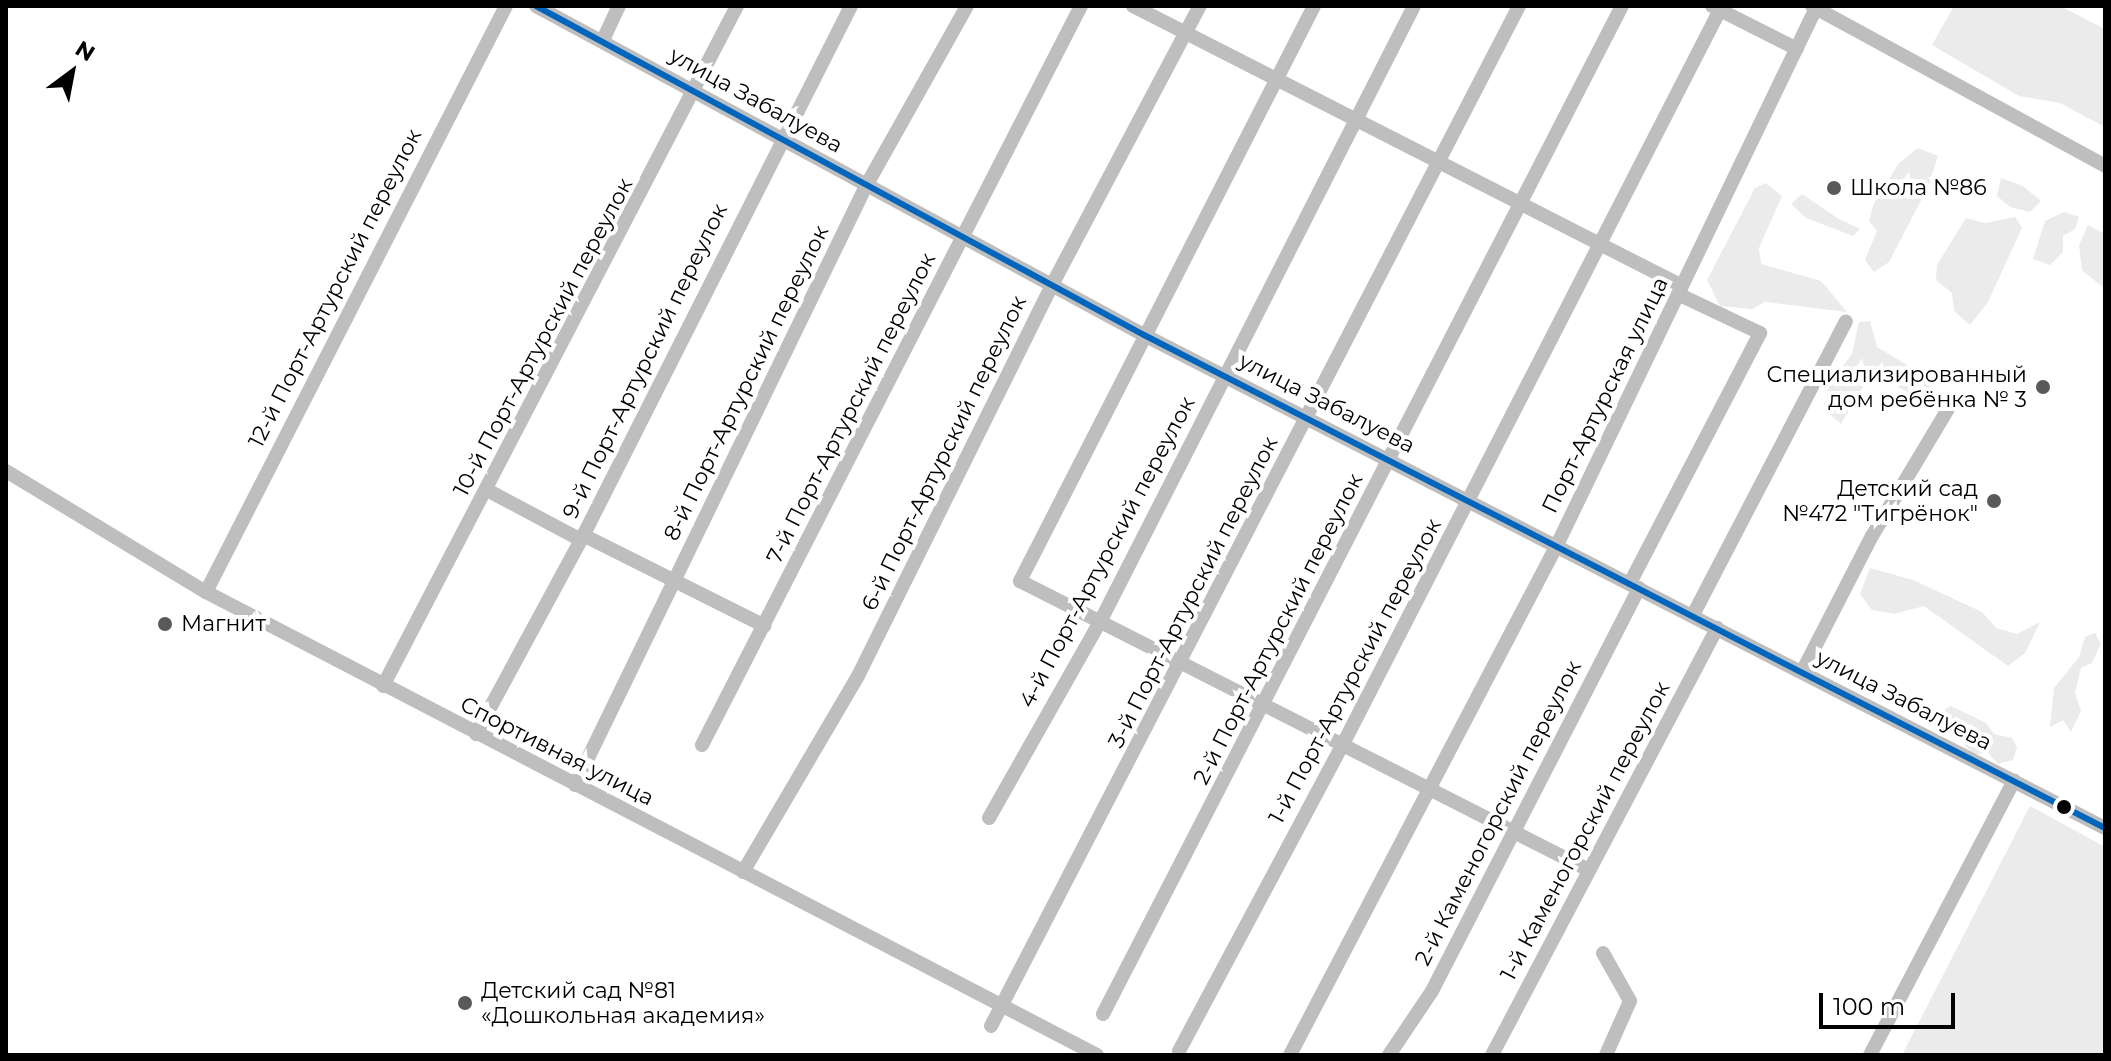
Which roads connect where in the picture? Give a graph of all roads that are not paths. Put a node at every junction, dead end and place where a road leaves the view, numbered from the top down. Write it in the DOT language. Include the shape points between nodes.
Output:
graph roads {
  1 [pos="506,6"];
  2 [pos="536,6"];
  3 [pos="619,6"];
  4 [pos="737,6"];
  5 [pos="851,6"];
  6 [pos="967,6"];
  7 [pos="1081,6"];
  8 [pos="1133,6"];
  9 [pos="1200,6"];
  10 [pos="1314,6"];
  11 [pos="1414,6"];
  12 [pos="1519,6"];
  13 [pos="1622,6"];
  14 [pos="1815,7"];
  15 [pos="1716,8"];
  16 [pos="1186,33"];
  17 [pos="603,40"];
  18 [pos="1797,49"];
  19 [pos="1276,79"];
  20 [pos="696,93"];
  21 [pos="1354,118"];
  22 [pos="781,139"];
  23 [pos="1438,162"];
  24 [pos="2105,166"];
  25 [pos="866,186"];
  26 [pos="1519,203"];
  27 [pos="961,238"];
  28 [pos="1599,244"];
  29 [pos="1052,285"];
  30 [pos="1681,291"];
  31 [pos="1846,321"];
  32 [pos="1144,335"];
  33 [pos="1225,376"];
  34 [pos="1948,409"];
  35 [pos="1308,418"];
  36 [pos="1389,460"];
  37 [pos="6,471"];
  38 [pos="487,490"];
  39 [pos="1469,500"];
  40 [pos="582,538"];
  41 [pos="1557,545"];
  42 [pos="675,581"];
  43 [pos="1634,585"];
  44 [pos="206,592"];
  45 [pos="1693,615"];
  46 [pos="1100,622"];
  47 [pos="765,626"];
  48 [pos="1717,628"];
  49 [pos="1183,664"];
  50 [pos="1802,672"];
  51 [pos="383,686"];
  52 [pos="1265,706"];
  53 [pos="476,734"];
  54 [pos="702,745"];
  55 [pos="1342,746"];
  56 [pos="2014,781"];
  57 [pos="575,785"];
  58 [pos="1429,791"];
  59 [pos="989,818"];
  60 [pos="2105,828"];
  61 [pos="1512,832"];
  62 [pos="1589,870"];
  63 [pos="743,872"];
  64 [pos="1603,953"];
  65 [pos="1002,1005"];
  66 [pos="1103,1014"];
  67 [pos="991,1026"];
  68 [pos="1179,1051"];
  69 [pos="1097,1055"];
  70 [pos="1290,1055"];
  71 [pos="1389,1055"];
  72 [pos="1492,1055"];
  73 [pos="1606,1055"];
  74 [pos="1870,1055"];
  1 -- 44 [label="street, 12-й Порт-Артурский переулок"];
  2 -- 17 [label="street, улица Забалуева"];
  3 -- 17 [label="street"];
  4 -- 20 [label="street, 10-й Порт-Артурский переулок"];
  5 -- 22 [label="street, 9-й Порт-Артурский переулок"];
  6 -- 25 [label="street, 8-й Порт-Артурский переулок"];
  7 -- 27 [label="street, 7-й Порт-Артурский переулок"];
  8 -- 16 [label="street"];
  9 -- 16 [label="street, 6-й Порт-Артурский переулок"];
  10 -- 19 [label="street"];
  11 -- 21 [label="street, 4-й Порт-Артурский переулок"];
  12 -- 23 [label="street, 3-й Порт-Артурский переулок"];
  13 -- 26 [label="street, 2-й Порт-Артурский переулок"];
  14 -- 18 [label="street, Порт-Артурская улица"];
  14 -- 24 [label="street"];
  15 -- 18 [label="street"];
  15 -- 28 [label="street, 1-й Порт-Артурский переулок"];
  16 -- 19 [label="street"];
  16 -- 29 [label="street, 6-й Порт-Артурский переулок"];
  17 -- 20 [label="street, улица Забалуева"];
  18 -- 30 [label="street, Порт-Артурская улица"];
  19 -- 21 [label="street"];
  19 -- 32 [label="street"];
  20 -- 22 [label="street, улица Забалуева"];
  20 -- 38 [label="street, 10-й Порт-Артурский переулок"];
  21 -- 23 [label="street"];
  21 -- 33 [label="street, 4-й Порт-Артурский переулок"];
  22 -- 25 [label="street, улица Забалуева"];
  22 -- 40 [label="street, 9-й Порт-Артурский переулок"];
  23 -- 26 [label="street"];
  23 -- 35 [label="street, 3-й Порт-Артурский переулок"];
  25 -- 27 [label="street, улица Забалуева"];
  25 -- 42 [label="street, 8-й Порт-Артурский переулок"];
  26 -- 28 [label="street"];
  26 -- 36 [label="street, 2-й Порт-Артурский переулок"];
  27 -- 29 [label="street, улица Забалуева"];
  27 -- 47 [label="street, 7-й Порт-Артурский переулок"];
  28 -- 30 [label="street"];
  28 -- 39 [label="street, 1-й Порт-Артурский переулок"];
  29 -- 32 [label="street, улица Забалуева"];
  29 -- 63 [label="street, 6-й Порт-Артурский переулок" via="858,676"];
  30 -- 41 [label="street, Порт-Артурская улица"];
  30 -- 43 [label="street, 2-й Каменогорский переулок" via="1760,333"];
  31 -- 45 [label="street"];
  32 -- 33 [label="street, улица Забалуева"];
  32 -- 46 [label="street" via="1020,581"];
  33 -- 35 [label="street, улица Забалуева"];
  33 -- 46 [label="street, 4-й Порт-Артурский переулок"];
  34 -- 50 [label="street" via="1872,536"];
  35 -- 36 [label="street, улица Забалуева"];
  35 -- 49 [label="street, 3-й Порт-Артурский переулок"];
  36 -- 39 [label="street, улица Забалуева"];
  36 -- 52 [label="street, 2-й Порт-Артурский переулок"];
  37 -- 44 [label="street, Спортивная улица"];
  38 -- 40 [label="street"];
  38 -- 51 [label="street, 10-й Порт-Артурский переулок"];
  39 -- 41 [label="street, улица Забалуева"];
  39 -- 55 [label="street, 1-й Порт-Артурский переулок"];
  40 -- 42 [label="street"];
  40 -- 53 [label="street, 9-й Порт-Артурский переулок"];
  41 -- 43 [label="street, улица Забалуева"];
  41 -- 58 [label="street, Порт-Артурская улица"];
  42 -- 47 [label="street"];
  42 -- 57 [label="street, 8-й Порт-Артурский переулок"];
  43 -- 45 [label="street, улица Забалуева"];
  43 -- 61 [label="street, 2-й Каменогорский переулок"];
  44 -- 51 [label="street, Спортивная улица"];
  45 -- 48 [label="street, улица Забалуева"];
  46 -- 49 [label="street"];
  46 -- 59 [label="street, 4-й Порт-Артурский переулок"];
  47 -- 54 [label="street, 7-й Порт-Артурский переулок"];
  48 -- 50 [label="street, улица Забалуева"];
  48 -- 62 [label="street, 1-й Каменогорский переулок"];
  49 -- 52 [label="street"];
  49 -- 65 [label="street, 3-й Порт-Артурский переулок"];
  50 -- 56 [label="street, улица Забалуева"];
  51 -- 53 [label="street, Спортивная улица"];
  52 -- 55 [label="street"];
  52 -- 66 [label="street, 2-й Порт-Артурский переулок"];
  53 -- 57 [label="street, Спортивная улица"];
  55 -- 58 [label="street"];
  55 -- 68 [label="street, 1-й Порт-Артурский переулок"];
  56 -- 60 [label="street, улица Забалуева"];
  56 -- 74 [label="street"];
  57 -- 63 [label="street, Спортивная улица"];
  58 -- 61 [label="street"];
  58 -- 70 [label="street, Порт-Артурская улица"];
  61 -- 62 [label="street"];
  61 -- 71 [label="street, 2-й Каменогорский переулок" via="1432,991"];
  62 -- 72 [label="street, 1-й Каменогорский переулок"];
  63 -- 65 [label="street, Спортивная улица"];
  64 -- 73 [label="street" via="1630,1001"];
  65 -- 67 [label="street, 3-й Порт-Артурский переулок"];
  65 -- 69 [label="street, Спортивная улица"];
}
